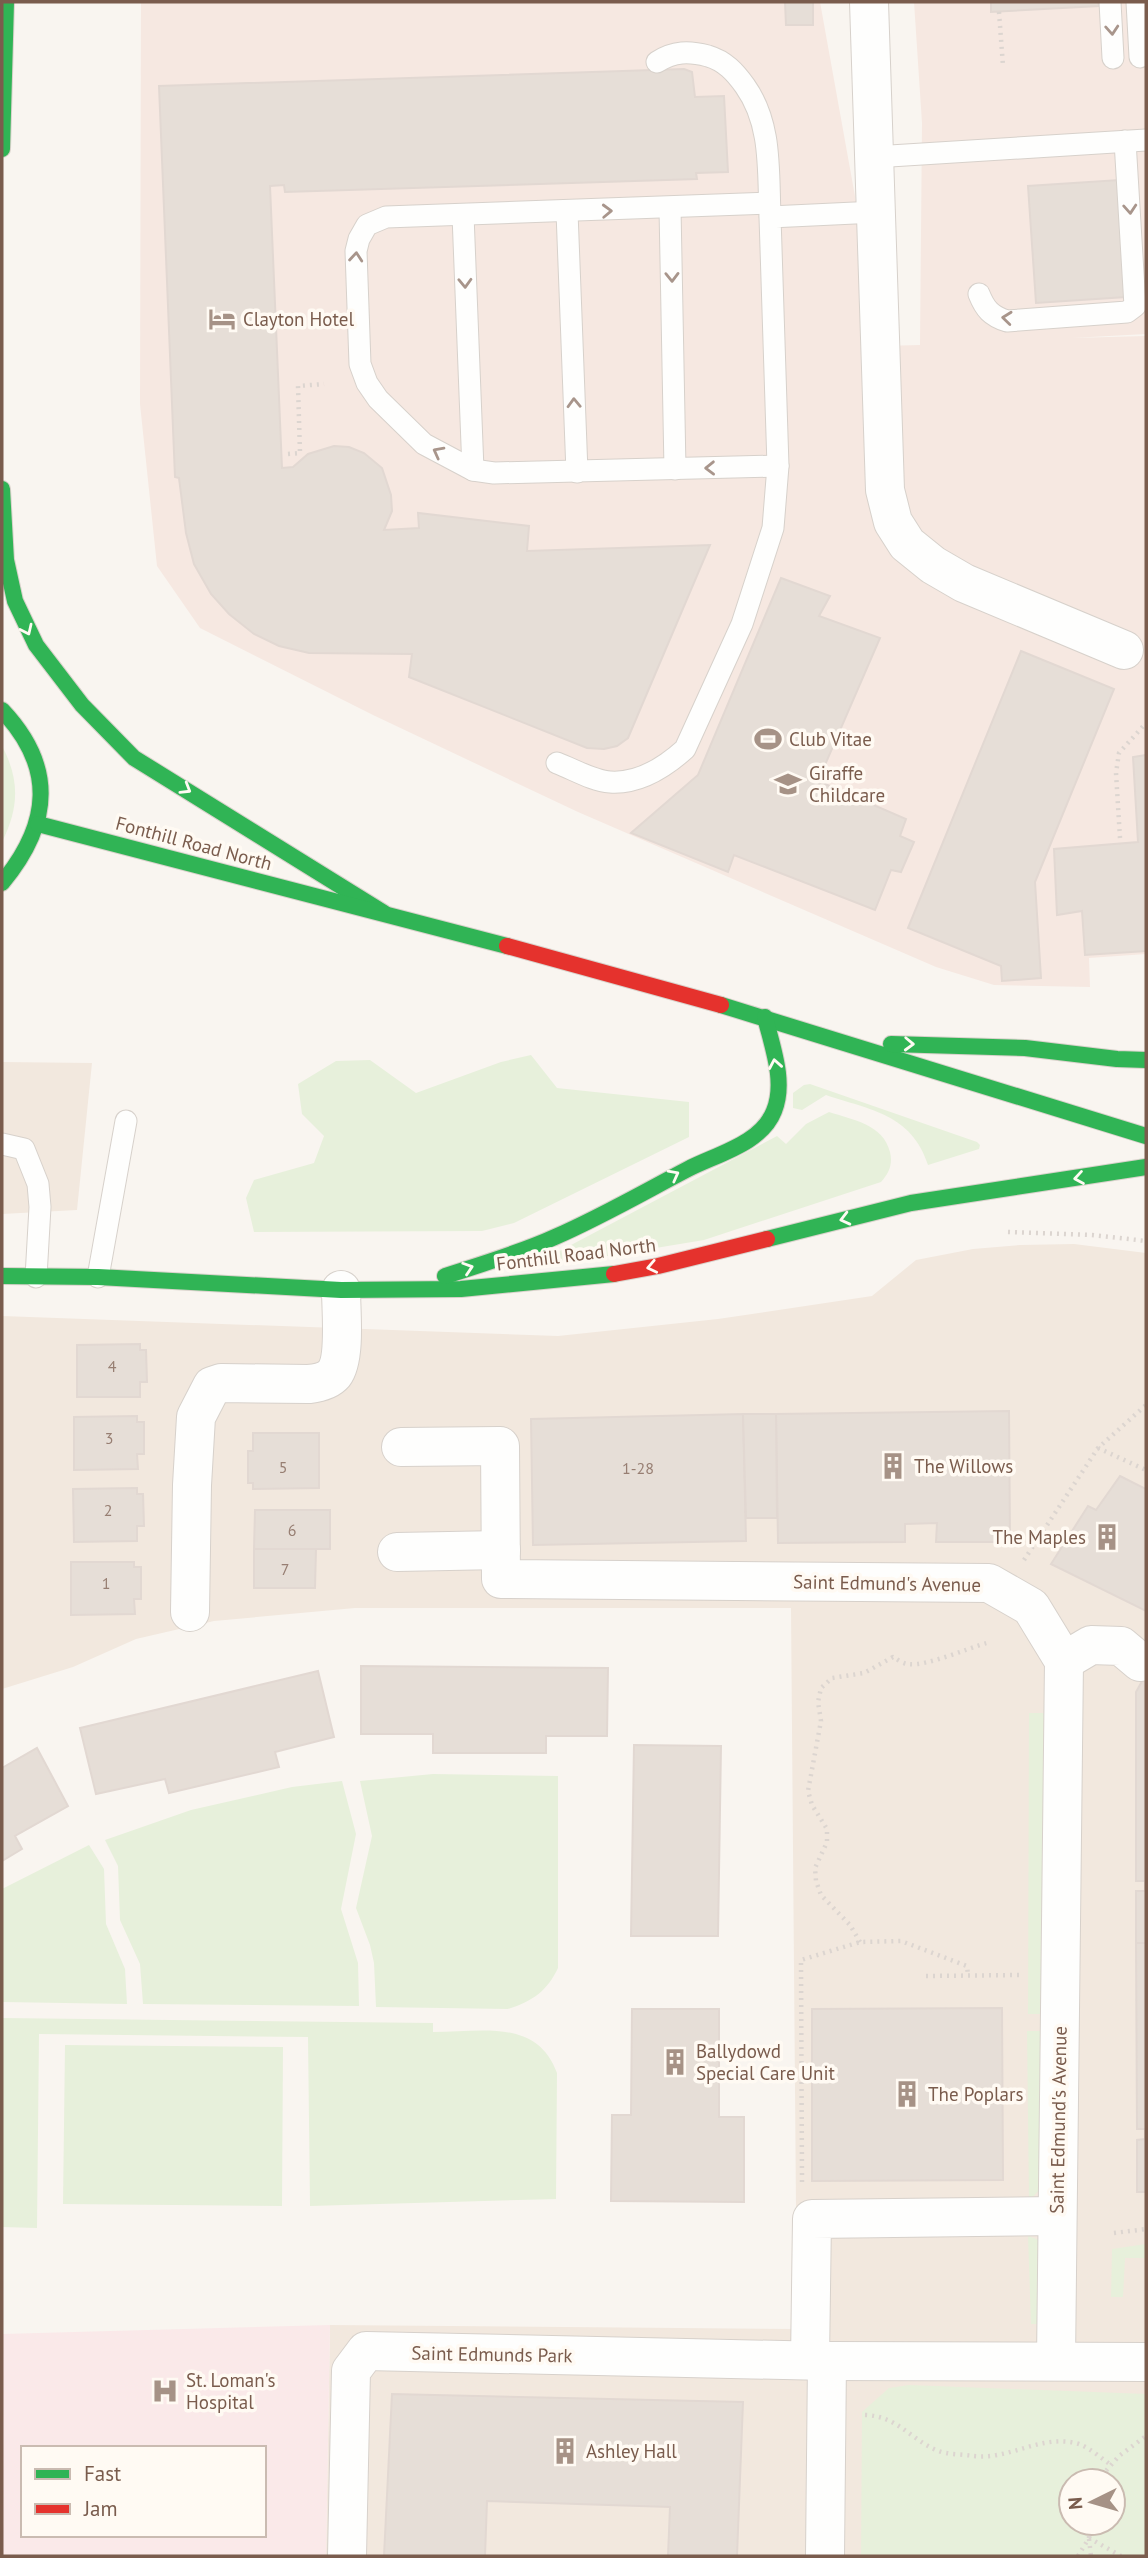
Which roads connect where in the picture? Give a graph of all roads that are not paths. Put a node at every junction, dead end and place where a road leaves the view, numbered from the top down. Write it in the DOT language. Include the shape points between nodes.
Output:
graph roads {
  1 [pos="6,2"];
  2 [pos="869,2"];
  3 [pos="1110,2"];
  4 [pos="1137,2"];
  5 [pos="1140,57"];
  6 [pos="1113,58"];
  7 [pos="657,62"];
  8 [pos="1136,141"];
  9 [pos="2,149"];
  10 [pos="874,157"];
  11 [pos="670,208"];
  12 [pos="769,210"];
  13 [pos="567,212"];
  14 [pos="876,212"];
  15 [pos="463,215"];
  16 [pos="979,294"];
  17 [pos="778,467"];
  18 [pos="676,468"];
  19 [pos="473,470"];
  20 [pos="577,471"];
  21 [pos="2,489"];
  22 [pos="1124,650"];
  23 [pos="2,710"];
  24 [pos="557,763"];
  25 [pos="38,824"];
  26 [pos="2,883"];
  27 [pos="384,913"];
  28 [pos="765,1017"];
  29 [pos="840,1042"];
  30 [pos="1146,1060"];
  31 [pos="127,1121"];
  32 [pos="1146,1136"];
  33 [pos="2,1144"];
  34 [pos="1146,1167"];
  35 [pos="2,1276"];
  36 [pos="36,1277"];
  37 [pos="98,1277"];
  38 [pos="402,1289"];
  39 [pos="341,1290"];
  40 [pos="401,1447"];
  41 [pos="501,1550"];
  42 [pos="397,1552"];
  43 [pos="190,1612"];
  44 [pos="1064,1661"];
  45 [pos="1140,1662"];
  46 [pos="1057,2216"];
  47 [pos="819,2360"];
  48 [pos="1056,2361"];
  49 [pos="1146,2362"];
  50 [pos="347,2556"];
  51 [pos="825,2556"];
  1 -- 9 [label="main road"];
  2 -- 10 [label="street"];
  3 -- 6 [label="lane, one-way"];
  4 -- 5 [label="lane"];
  7 -- 12 [label="lane" via="692,52 720,60 737,74 760,110 767,138"];
  8 -- 10 [label="lane"];
  8 -- 16 [label="lane, one-way" via="1135,306 1127,312 1007,321 985,308"];
  10 -- 14 [label="street"];
  11 -- 12 [label="lane"];
  13 -- 11 [label="lane, one-way"];
  11 -- 18 [label="lane, one-way"];
  12 -- 14 [label="lane"];
  12 -- 17 [label="lane"];
  13 -- 15 [label="lane"];
  20 -- 13 [label="lane, one-way"];
  14 -- 22 [label="street" via="885,490 893,522 907,544 964,583"];
  15 -- 19 [label="lane, one-way"];
  19 -- 15 [label="lane, one-way" via="424,444 377,399 367,383 360,364 355,270 359,239 367,225 386,216"];
  17 -- 18 [label="lane, one-way"];
  17 -- 24 [label="lane" via="773,528 742,624 685,749 650,773 619,782 607,782"];
  18 -- 20 [label="lane"];
  19 -- 20 [label="lane"];
  21 -- 27 [label="main road, one-way" via="14,600 34,644 104,728 134,758"];
  23 -- 25 [label="main road" via="31,748 38,769"];
  25 -- 26 [label="main road" via="29,849"];
  25 -- 27 [label="main road, Fonthill Road North"];
  27 -- 28 [label="main road, Fonthill Road North"];
  28 -- 29 [label="main road, Fonthill Road North"];
  38 -- 28 [label="main road, one-way" via="571,1230 759,1132 774,1111 777,1089"];
  29 -- 30 [label="main road, one-way" via="1025,1048"];
  29 -- 32 [label="main road, Fonthill Road North"];
  31 -- 37 [label="lane"];
  33 -- 36 [label="lane" via="24,1149 38,1184"];
  34 -- 38 [label="main road, Fonthill Road North, one-way" via="911,1203 616,1274 461,1289"];
  35 -- 36 [label="main road, Fonthill Road North"];
  36 -- 37 [label="main road, Fonthill Road North"];
  37 -- 39 [label="main road, Fonthill Road North"];
  38 -- 39 [label="main road, Fonthill Road North"];
  39 -- 43 [label="street" via="340,1355 333,1375 309,1384 221,1383 212,1386 201,1406 196,1417 191,1485"];
  40 -- 41 [label="street, Saint Edmund's Avenue" via="500,1446"];
  41 -- 42 [label="street"];
  41 -- 44 [label="street, Saint Edmund's Avenue" via="501,1580 989,1583 1031,1607"];
  44 -- 45 [label="street" via="1091,1645 1121,1646"];
  44 -- 46 [label="street, Saint Edmund's Avenue"];
  46 -- 47 [label="street" via="812,2219"];
  46 -- 48 [label="street, Saint Edmund's Avenue"];
  47 -- 48 [label="street, Saint Edmunds Park"];
  47 -- 50 [label="street, Saint Edmunds Park" via="366,2351 351,2371"];
  47 -- 51 [label="street" via="827,2414"];
  48 -- 49 [label="street, Saint Edmunds Park"];
}
